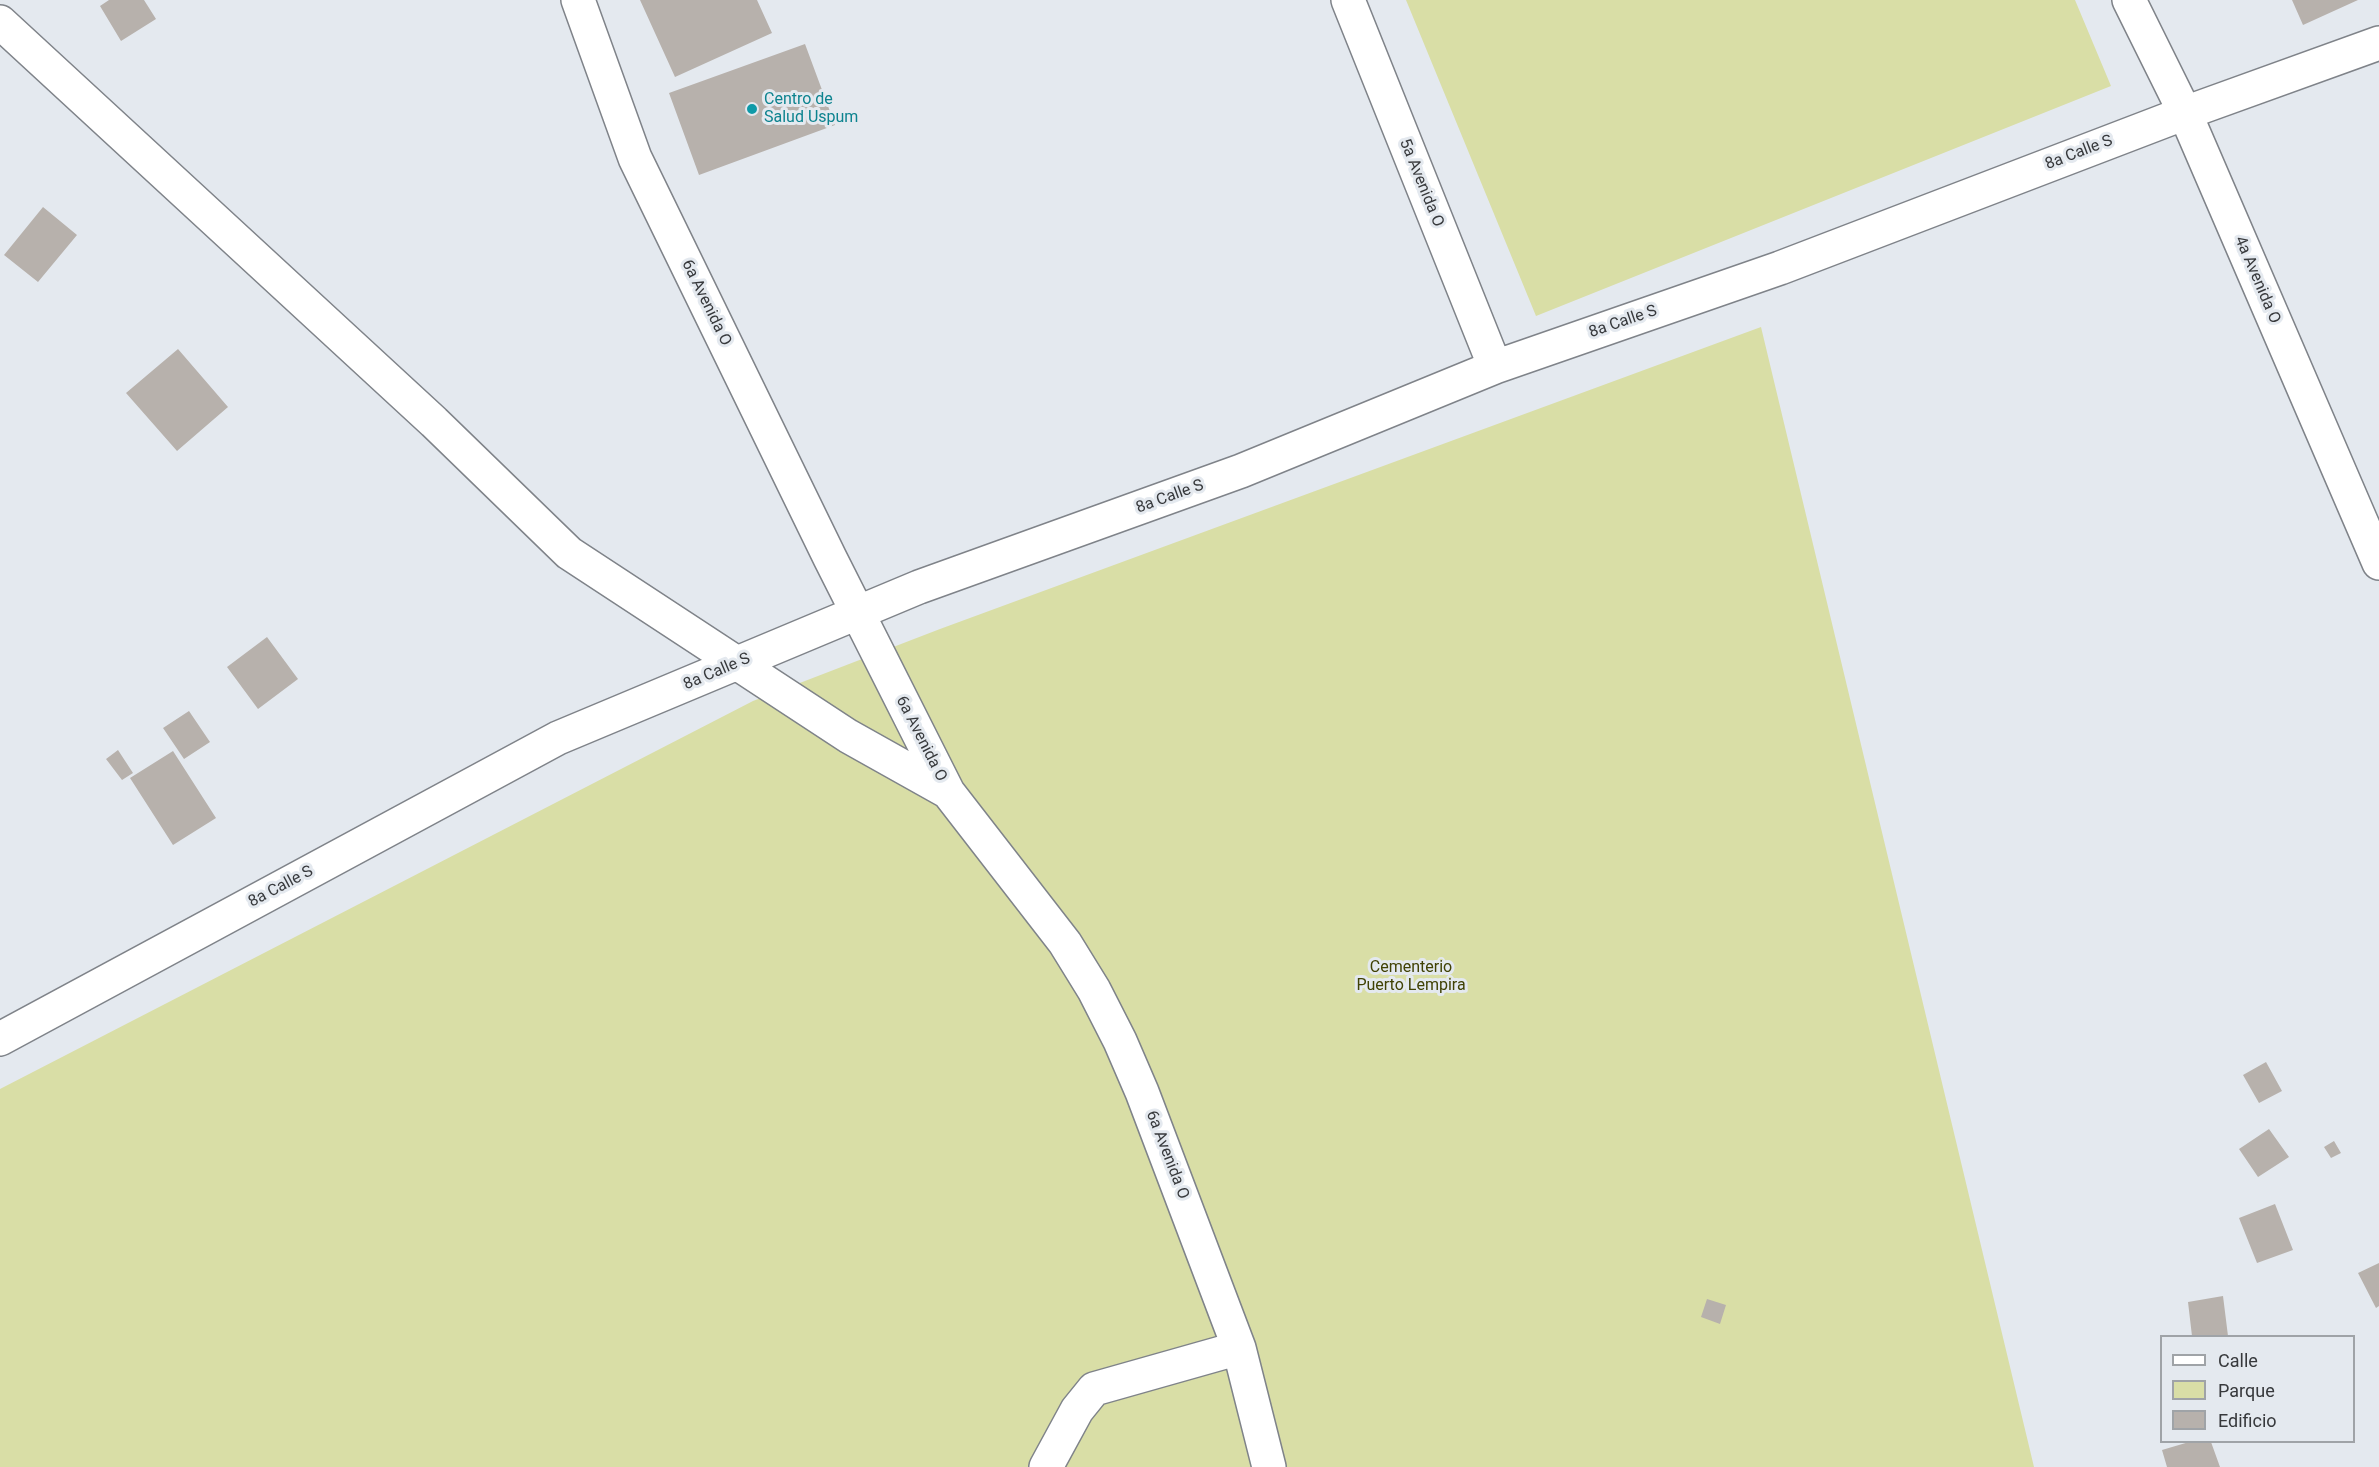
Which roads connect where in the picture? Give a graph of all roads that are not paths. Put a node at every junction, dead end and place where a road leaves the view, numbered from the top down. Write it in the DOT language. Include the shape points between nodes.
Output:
graph roads {
  1 [pos="578,0"];
  2 [pos="1348,0"];
  3 [pos="2129,0"];
  4 [pos="0,22"];
  5 [pos="2379,43"];
  6 [pos="2185,113"];
  7 [pos="1495,367"];
  8 [pos="2379,563"];
  9 [pos="858,613"];
  10 [pos="737,664"];
  11 [pos="948,792"];
  12 [pos="0,1039"];
  13 [pos="1239,1348"];
  14 [pos="1046,1467"];
  15 [pos="1269,1467"];
  1 -- 9 [label="street, 6a Avenida O" via="635,158"];
  2 -- 7 [label="street, 5a Avenida O"];
  3 -- 6 [label="street, 4a Avenida O"];
  4 -- 10 [label="street" via="434,422 569,553"];
  5 -- 6 [label="street, 8a Calle S"];
  6 -- 7 [label="street, 8a Calle S" via="1780,268"];
  6 -- 8 [label="street, 4a Avenida O"];
  7 -- 9 [label="street, 8a Calle S" via="1241,471 919,587"];
  9 -- 10 [label="street, 8a Calle S"];
  9 -- 11 [label="street, 6a Avenida O"];
  10 -- 11 [label="street" via="878,755"];
  10 -- 12 [label="street, 8a Calle S" via="558,738"];
  11 -- 13 [label="street, 6a Avenida O" via="1065,944 1094,990 1142,1092"];
  13 -- 14 [label="street" via="1094,1389 1077,1410"];
  13 -- 15 [label="street, 6a Avenida O"];
}
